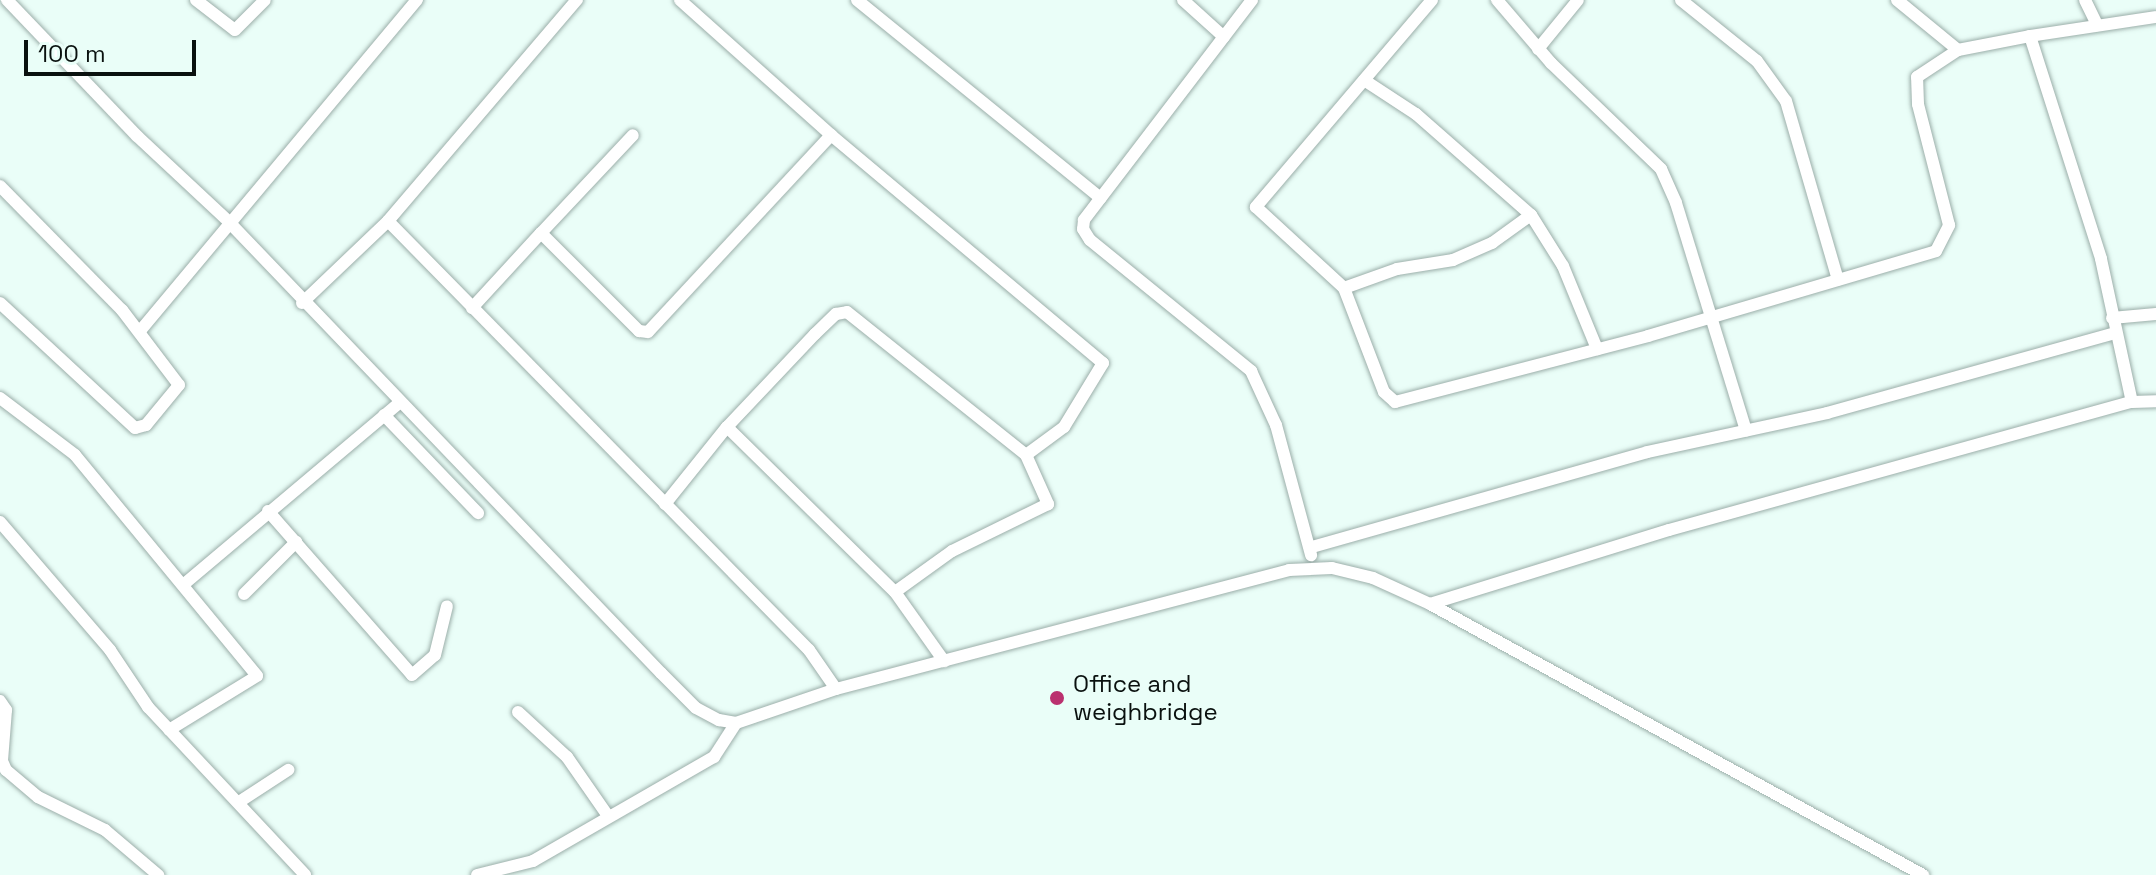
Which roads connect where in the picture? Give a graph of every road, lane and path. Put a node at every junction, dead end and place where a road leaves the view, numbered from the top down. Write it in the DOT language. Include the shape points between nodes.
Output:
graph roads {
  1 [pos="7,0"];
  2 [pos="196,0"];
  3 [pos="265,0"];
  4 [pos="417,0"];
  5 [pos="577,0"];
  6 [pos="680,0"];
  7 [pos="857,0"];
  8 [pos="1183,0"];
  9 [pos="1252,0"];
  10 [pos="1432,0"];
  11 [pos="1497,0"];
  12 [pos="1578,0"];
  13 [pos="1681,0"];
  14 [pos="1897,0"];
  15 [pos="2085,0"];
  16 [pos="2156,17"];
  17 [pos="2097,25"];
  18 [pos="2030,36"];
  19 [pos="1224,37"];
  20 [pos="1538,49"];
  21 [pos="1958,50"];
  22 [pos="1364,80"];
  23 [pos="633,135"];
  24 [pos="831,135"];
  25 [pos="0,186"];
  26 [pos="1101,198"];
  27 [pos="1531,215"];
  28 [pos="228,221"];
  29 [pos="388,221"];
  30 [pos="541,233"];
  31 [pos="1838,280"];
  32 [pos="1344,288"];
  33 [pos="0,303"];
  34 [pos="302,303"];
  35 [pos="472,308"];
  36 [pos="2156,314"];
  37 [pos="1712,317"];
  38 [pos="2112,318"];
  39 [pos="140,331"];
  40 [pos="2116,333"];
  41 [pos="1597,349"];
  42 [pos="0,398"];
  43 [pos="2156,401"];
  44 [pos="2132,402"];
  45 [pos="398,404"];
  46 [pos="384,415"];
  47 [pos="727,427"];
  48 [pos="1746,430"];
  49 [pos="1026,455"];
  50 [pos="467,474"];
  51 [pos="453,488"];
  52 [pos="665,504"];
  53 [pos="268,511"];
  54 [pos="478,513"];
  55 [pos="0,522"];
  56 [pos="296,542"];
  57 [pos="1312,547"];
  58 [pos="1309,566"];
  59 [pos="183,585"];
  60 [pos="895,592"];
  61 [pos="244,594"];
  62 [pos="1430,604"];
  63 [pos="447,606"];
  64 [pos="944,661"];
  65 [pos="836,689"];
  66 [pos="0,701"];
  67 [pos="518,712"];
  68 [pos="736,723"];
  69 [pos="2,725"];
  70 [pos="169,730"];
  71 [pos="288,770"];
  72 [pos="239,802"];
  73 [pos="608,816"];
  74 [pos="158,875"];
  75 [pos="305,875"];
  76 [pos="477,875"];
  77 [pos="1923,875"];
  1 -- 28 [label="street" via="137,136"];
  2 -- 3 [label="street" via="235,30"];
  4 -- 28 [label="street"];
  5 -- 29 [label="street"];
  6 -- 24 [label="street"];
  7 -- 26 [label="street"];
  8 -- 19 [label="street"];
  9 -- 19 [label="street"];
  10 -- 22 [label="street"];
  11 -- 20 [label="street"];
  12 -- 20 [label="street"];
  13 -- 31 [label="street" via="1757,61 1786,101"];
  14 -- 21 [label="street"];
  15 -- 17 [label="street"];
  16 -- 17 [label="street"];
  17 -- 18 [label="street"];
  18 -- 21 [label="street"];
  18 -- 38 [label="street" via="2101,259"];
  19 -- 26 [label="street"];
  20 -- 37 [label="street" via="1661,169"];
  21 -- 31 [label="street" via="1917,77 1915,88 1949,225 1946,239 1936,251 1913,261"];
  22 -- 27 [label="street" via="1416,114"];
  22 -- 32 [label="street" via="1256,207"];
  23 -- 30 [label="street"];
  24 -- 30 [label="street" via="644,334"];
  24 -- 49 [label="street" via="1103,363 1064,427"];
  25 -- 39 [label="street"];
  26 -- 57 [label="street" via="1084,220 1090,240 1251,371 1276,425"];
  27 -- 32 [label="street" via="1492,243 1453,260 1397,269"];
  27 -- 41 [label="street" via="1563,266"];
  28 -- 34 [label="street"];
  28 -- 39 [label="street" via="198,267"];
  29 -- 34 [label="street"];
  29 -- 35 [label="street"];
  30 -- 35 [label="street"];
  31 -- 37 [label="street"];
  32 -- 41 [label="street" via="1384,392 1395,402"];
  33 -- 39 [label="street" via="114,413 137,428 179,385"];
  34 -- 45 [label="street"];
  35 -- 52 [label="street"];
  36 -- 38 [label="street"];
  37 -- 41 [label="street"];
  37 -- 48 [label="street"];
  38 -- 40 [label="street"];
  40 -- 44 [label="street"];
  40 -- 48 [label="street" via="1827,413"];
  42 -- 59 [label="street" via="75,455"];
  43 -- 44 [label="street"];
  44 -- 62 [label="street" via="1669,530"];
  45 -- 46 [label="street"];
  45 -- 50 [label="street"];
  46 -- 51 [label="street"];
  46 -- 53 [label="street"];
  47 -- 49 [label="street" via="841,311"];
  47 -- 52 [label="street"];
  47 -- 60 [label="street"];
  48 -- 57 [label="street" via="1647,452"];
  49 -- 60 [label="street" via="1048,504 952,551"];
  50 -- 51 [label="street"];
  50 -- 68 [label="street" via="696,708"];
  51 -- 54 [label="street"];
  52 -- 65 [label="street" via="809,650"];
  53 -- 56 [label="street"];
  53 -- 59 [label="street"];
  55 -- 70 [label="street" via="110,650"];
  56 -- 61 [label="street"];
  56 -- 63 [label="street" via="412,675 435,655"];
  57 -- 58 [label="street"];
  58 -- 62 [label="street" via="1373,578"];
  58 -- 64 [label="street"];
  59 -- 70 [label="street" via="257,679 223,693"];
  60 -- 64 [label="street"];
  62 -- 77 [label="street"];
  64 -- 65 [label="street"];
  65 -- 68 [label="street"];
  66 -- 69 [label="street"];
  67 -- 73 [label="street" via="567,757"];
  68 -- 73 [label="street" via="714,757"];
  69 -- 74 [label="street" via="6,770 38,797 105,830"];
  70 -- 72 [label="street"];
  71 -- 72 [label="street"];
  72 -- 75 [label="street"];
  73 -- 76 [label="street" via="533,861"];
}
